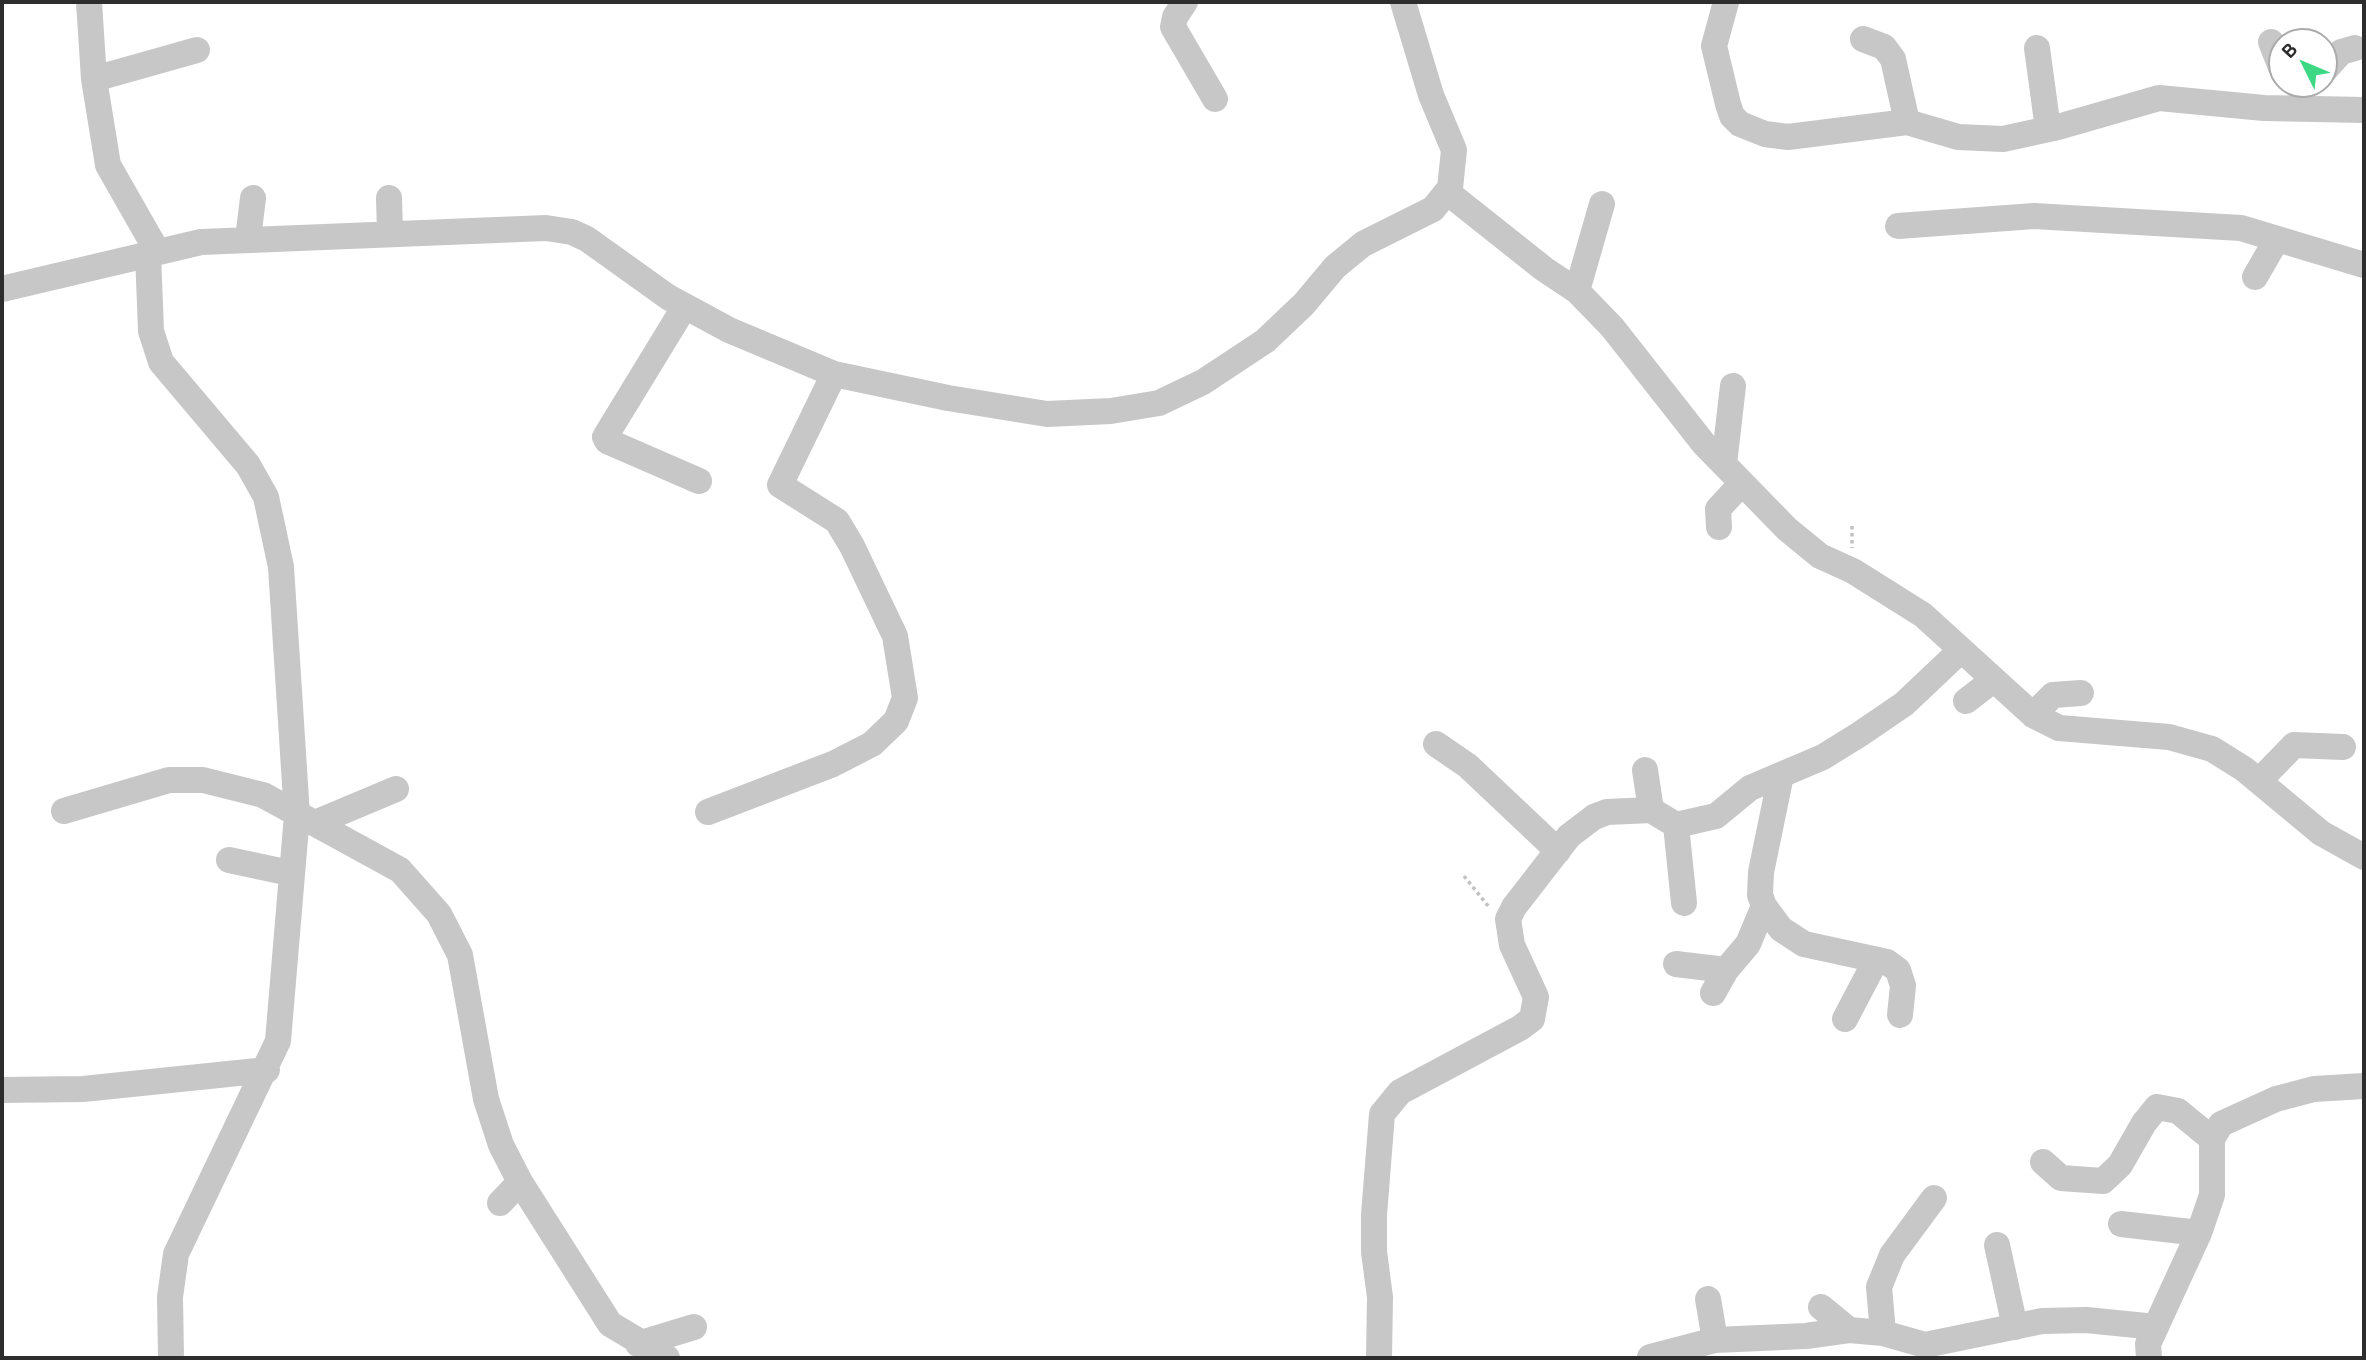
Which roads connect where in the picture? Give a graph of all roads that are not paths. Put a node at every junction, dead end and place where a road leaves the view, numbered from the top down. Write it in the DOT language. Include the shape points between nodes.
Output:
graph roads {
  1 [pos="89,2"];
  2 [pos="1185,2"];
  3 [pos="1403,2"];
  4 [pos="1726,2"];
  5 [pos="1863,39"];
  6 [pos="2037,47"];
  7 [pos="2355,48"];
  8 [pos="197,50"];
  9 [pos="2338,55"];
  10 [pos="94,79"];
  11 [pos="2284,98"];
  12 [pos="2313,98"];
  13 [pos="1214,99"];
  14 [pos="2364,110"];
  15 [pos="1907,122"];
  16 [pos="2048,129"];
  17 [pos="1447,192"];
  18 [pos="253,198"];
  19 [pos="389,198"];
  20 [pos="1602,204"];
  21 [pos="1898,226"];
  22 [pos="390,233"];
  23 [pos="248,239"];
  24 [pos="2277,239"];
  25 [pos="152,252"];
  26 [pos="2364,265"];
  27 [pos="2255,277"];
  28 [pos="2,289"];
  29 [pos="1577,291"];
  30 [pos="685,306"];
  31 [pos="834,374"];
  32 [pos="1733,386"];
  33 [pos="1733,473"];
  34 [pos="699,481"];
  35 [pos="1719,527"];
  36 [pos="1959,652"];
  37 [pos="1992,681"];
  38 [pos="2081,694"];
  39 [pos="1966,701"];
  40 [pos="2033,715"];
  41 [pos="1436,744"];
  42 [pos="2343,747"];
  43 [pos="1645,769"];
  44 [pos="1782,775"];
  45 [pos="2259,780"];
  46 [pos="396,789"];
  47 [pos="1651,810"];
  48 [pos="64,811"];
  49 [pos="708,812"];
  50 [pos="306,819"];
  51 [pos="1676,825"];
  52 [pos="1558,851"];
  53 [pos="2364,857"];
  54 [pos="229,860"];
  55 [pos="290,873"];
  56 [pos="1684,903"];
  57 [pos="1764,906"];
  58 [pos="1876,960"];
  59 [pos="1676,964"];
  60 [pos="1726,970"];
  61 [pos="1713,993"];
  62 [pos="1900,1015"];
  63 [pos="1845,1019"];
  64 [pos="267,1070"];
  65 [pos="2364,1086"];
  66 [pos="2,1090"];
  67 [pos="2212,1139"];
  68 [pos="2043,1162"];
  69 [pos="520,1182"];
  70 [pos="1934,1198"];
  71 [pos="500,1203"];
  72 [pos="2121,1224"];
  73 [pos="2199,1233"];
  74 [pos="1997,1244"];
  75 [pos="1708,1298"];
  76 [pos="1821,1307"];
  77 [pos="2156,1326"];
  78 [pos="694,1327"];
  79 [pos="2015,1327"];
  80 [pos="1849,1330"];
  81 [pos="1883,1333"];
  82 [pos="638,1344"];
  83 [pos="1705,1347"];
  84 [pos="1913,1351"];
  85 [pos="1650,1357"];
  86 [pos="171,1358"];
  87 [pos="667,1358"];
  88 [pos="1380,1358"];
  89 [pos="2149,1358"];
  1 -- 10 [label="street"];
  2 -- 13 [label="street" via="1172,27"];
  3 -- 17 [label="street" via="1431,95 1454,150"];
  4 -- 15 [label="street" via="1714,46 1728,104 1740,124 1788,137"];
  5 -- 15 [label="street" via="1884,47 1893,59"];
  6 -- 16 [label="street"];
  7 -- 9 [label="street"];
  8 -- 10 [label="street"];
  10 -- 25 [label="street" via="108,165"];
  11 -- 16 [label="street" via="2215,105 2159,98"];
  12 -- 14 [label="street"];
  15 -- 16 [label="street" via="1958,137 1992,139"];
  17 -- 29 [label="street"];
  17 -- 31 [label="street" via="1433,209 1363,244 1265,341 1203,382 1159,403 1047,414"];
  18 -- 23 [label="street"];
  19 -- 22 [label="street"];
  20 -- 29 [label="street"];
  21 -- 24 [label="street" via="2034,216 2241,228"];
  22 -- 23 [label="street"];
  22 -- 30 [label="street" via="572,232"];
  23 -- 25 [label="street"];
  24 -- 26 [label="street"];
  24 -- 27 [label="street"];
  25 -- 28 [label="street"];
  25 -- 50 [label="street" via="151,331 161,362 248,465 266,497 281,567"];
  29 -- 33 [label="street"];
  30 -- 31 [label="street" via="729,330"];
  30 -- 34 [label="street" via="605,437"];
  31 -- 49 [label="street" via="780,485 837,521 852,546 895,636 905,698 896,721 872,744 833,764"];
  32 -- 33 [label="street"];
  33 -- 35 [label="street" via="1718,509"];
  33 -- 36 [label="street" via="1820,556 1923,615"];
  36 -- 37 [label="street"];
  36 -- 44 [label="street" via="1904,704 1823,757"];
  37 -- 39 [label="street"];
  37 -- 40 [label="street"];
  38 -- 40 [label="street" via="2053,695"];
  40 -- 45 [label="street" via="2059,728 2169,737 2212,749"];
  41 -- 52 [label="street" via="1468,766"];
  42 -- 45 [label="street" via="2294,745"];
  43 -- 47 [label="street"];
  44 -- 51 [label="street" via="1750,788 1716,816"];
  44 -- 57 [label="street" via="1761,872"];
  45 -- 53 [label="street" via="2321,833"];
  46 -- 50 [label="street"];
  47 -- 51 [label="street"];
  47 -- 52 [label="street" via="1594,817"];
  48 -- 50 [label="street" via="187,778 263,795"];
  50 -- 55 [label="street"];
  50 -- 69 [label="street" via="400,870 439,914 460,955 486,1099 500,1145"];
  51 -- 56 [label="street"];
  52 -- 88 [label="street" via="1508,919 1512,945 1536,997 1532,1019 1400,1092 1382,1114 1374,1215"];
  54 -- 55 [label="street"];
  55 -- 64 [label="street" via="282,1017"];
  57 -- 58 [label="street" via="1781,929 1804,944"];
  57 -- 60 [label="street" via="1748,944"];
  58 -- 62 [label="street" via="1898,970 1903,986"];
  58 -- 63 [label="street"];
  59 -- 60 [label="street"];
  60 -- 61 [label="street"];
  64 -- 66 [label="street" via="83,1089"];
  64 -- 86 [label="street" via="176,1254 170,1297"];
  65 -- 67 [label="street" via="2314,1089 2276,1100 2221,1125"];
  67 -- 68 [label="street" via="2178,1111 2157,1107 2120,1165 2103,1181 2061,1178"];
  67 -- 73 [label="street" via="2211,1195"];
  69 -- 71 [label="street"];
  69 -- 82 [label="street" via="610,1324"];
  70 -- 81 [label="street" via="1892,1255 1879,1287"];
  72 -- 73 [label="street"];
  73 -- 77 [label="street"];
  74 -- 79 [label="street"];
  75 -- 83 [label="street"];
  76 -- 80 [label="street"];
  77 -- 79 [label="street" via="2086,1320"];
  77 -- 89 [label="street" via="2148,1344"];
  78 -- 82 [label="street"];
  79 -- 84 [label="street"];
  80 -- 81 [label="street"];
  80 -- 83 [label="street"];
  81 -- 84 [label="street"];
  82 -- 87 [label="street"];
  83 -- 85 [label="street"];
}
